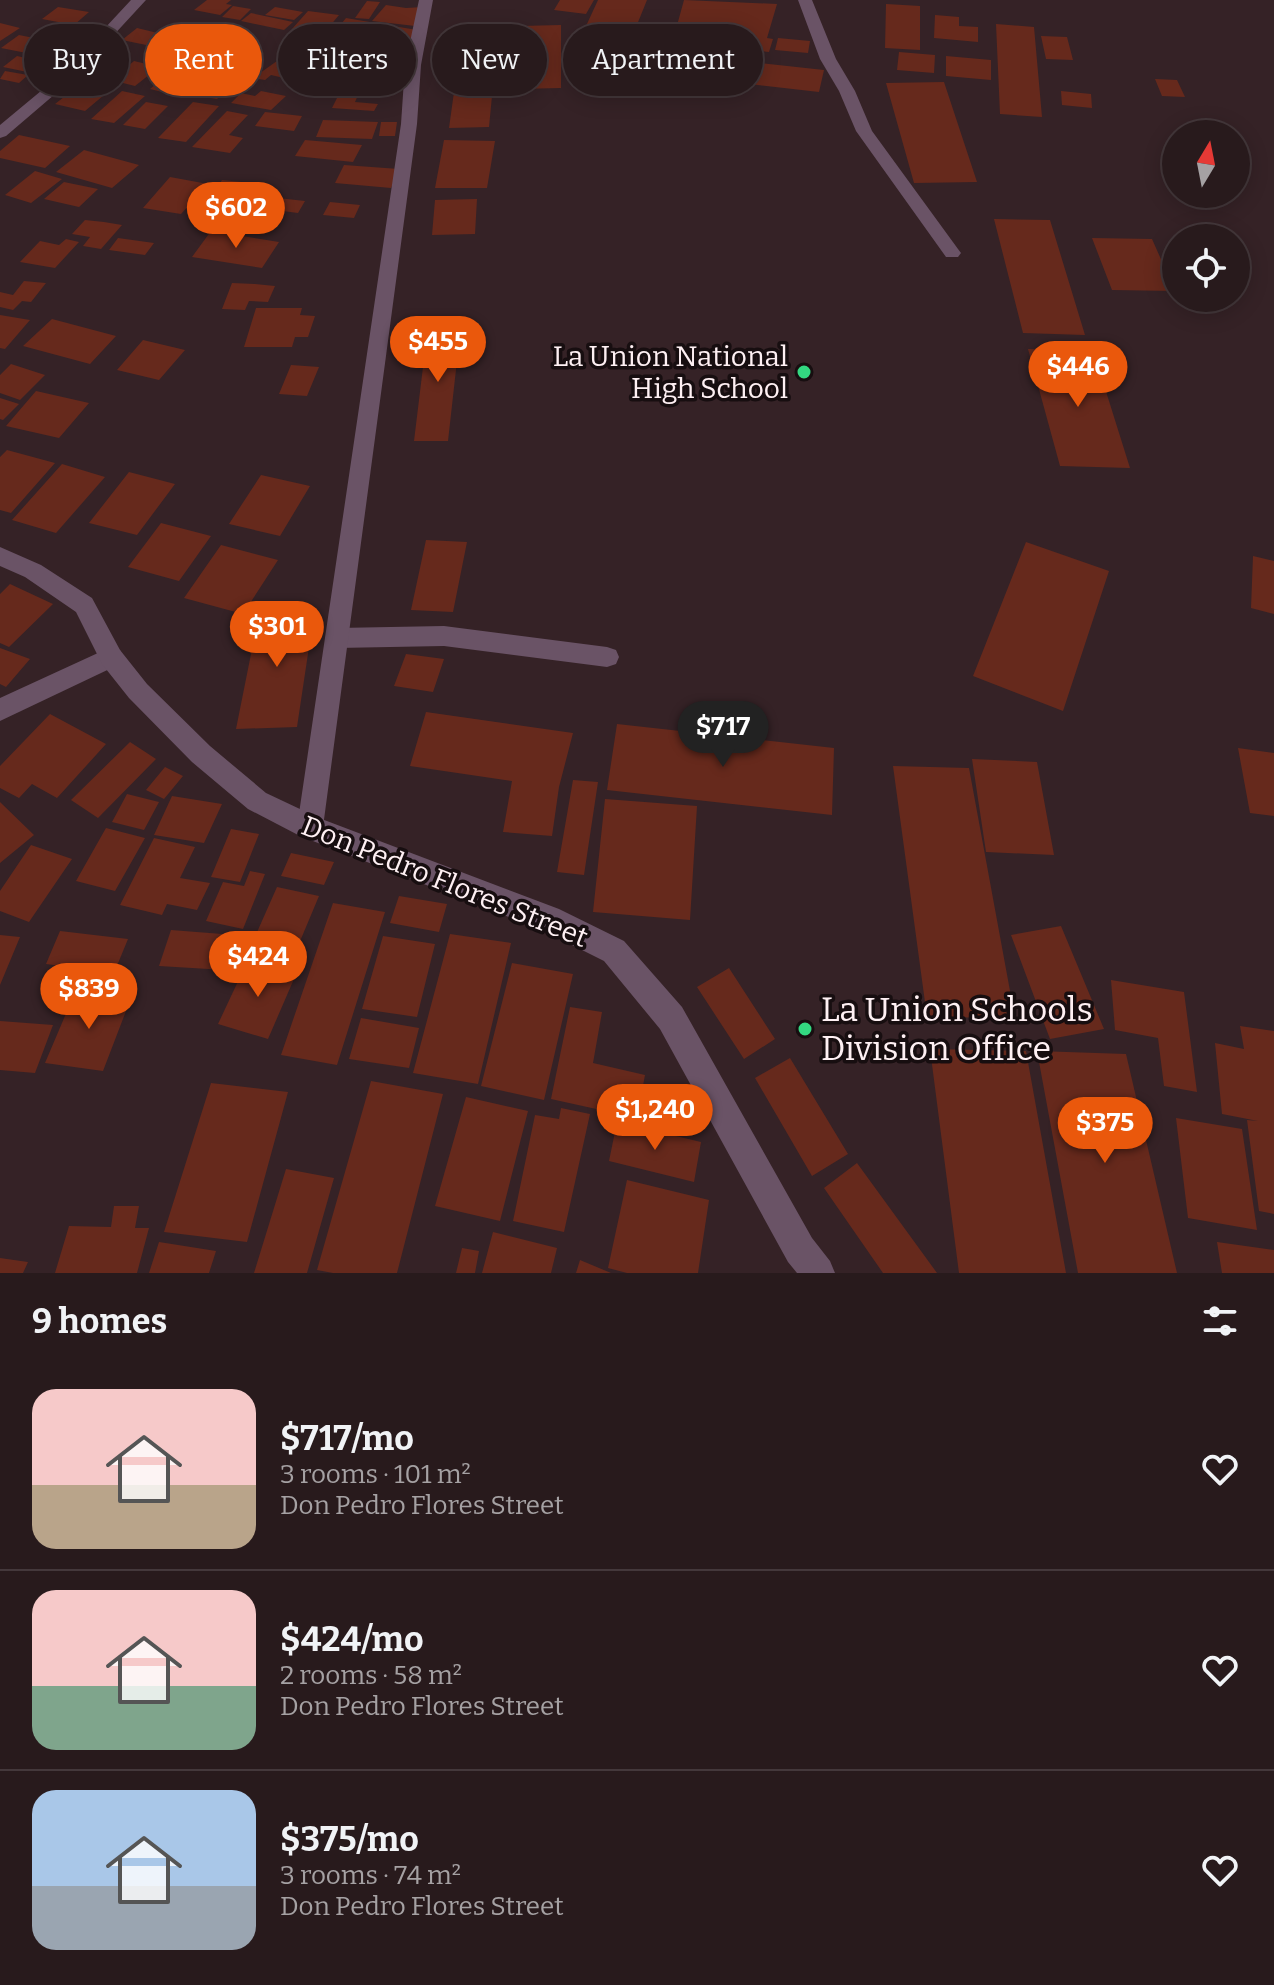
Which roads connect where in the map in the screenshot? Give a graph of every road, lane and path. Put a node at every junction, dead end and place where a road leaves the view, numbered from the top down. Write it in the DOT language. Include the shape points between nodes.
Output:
graph roads {
  1 [pos="139,0"];
  2 [pos="426,0"];
  3 [pos="805,0"];
  4 [pos="0,133"];
  5 [pos="952,253"];
  6 [pos="0,556"];
  7 [pos="337,638"];
  8 [pos="111,657"];
  9 [pos="607,657"];
  10 [pos="0,710"];
  11 [pos="310,827"];
  12 [pos="818,1273"];
  1 -- 4 [label="street" via="70,74"];
  2 -- 7 [label="street"];
  3 -- 5 [label="street" via="864,131"];
  6 -- 8 [label="street, Don Pedro Flores Street" via="84,605"];
  7 -- 9 [label="street" via="444,636"];
  7 -- 11 [label="street"];
  8 -- 10 [label="street"];
  8 -- 11 [label="street, Don Pedro Flores Street" via="201,754 257,801"];
  11 -- 12 [label="street, Don Pedro Flores Street" via="549,919 614,951 671,1018 800,1250"];
}
